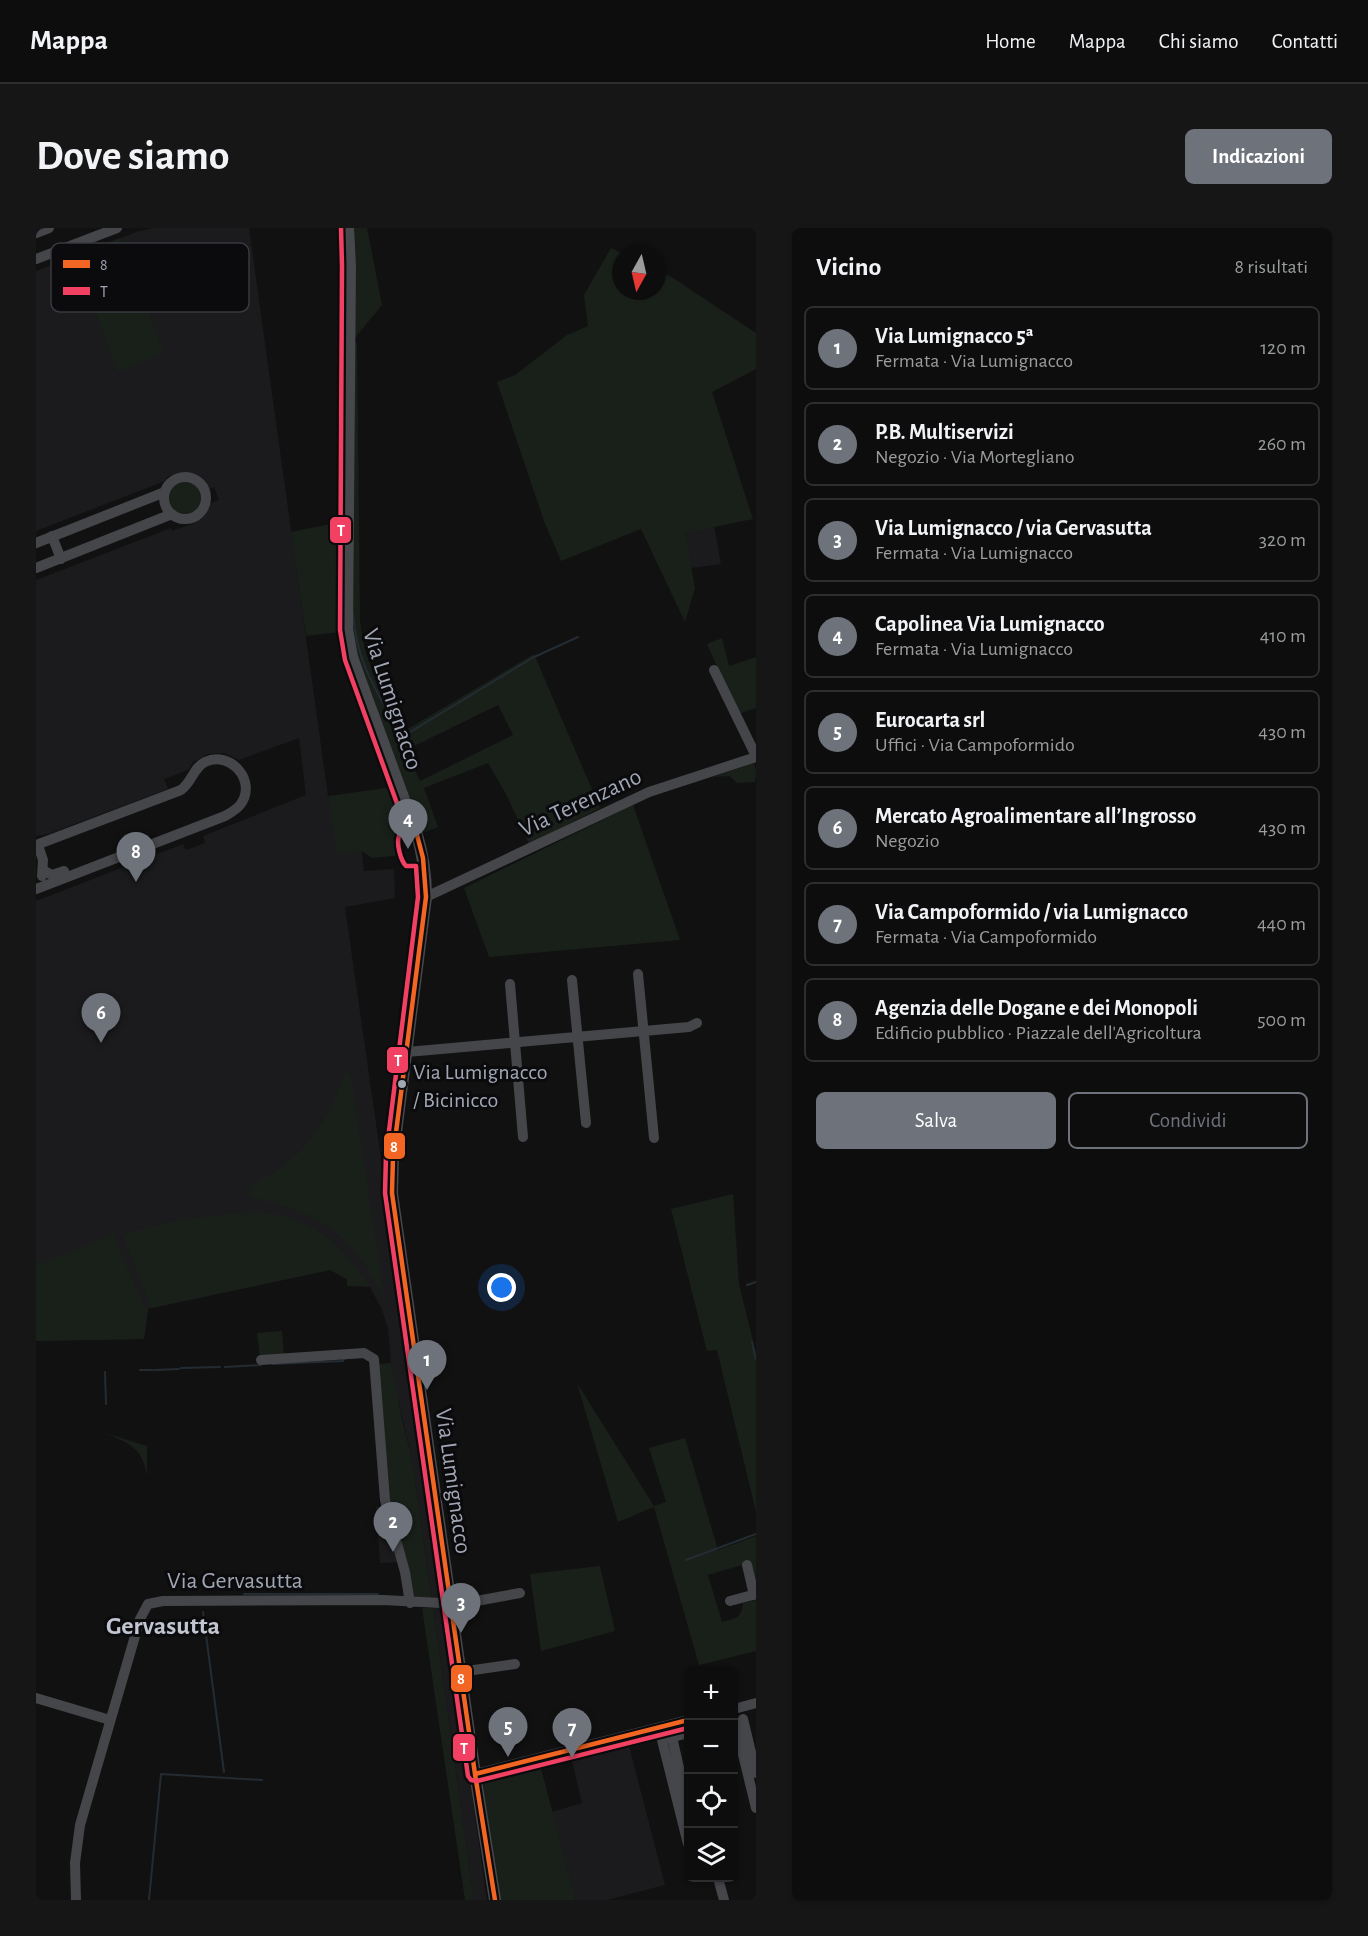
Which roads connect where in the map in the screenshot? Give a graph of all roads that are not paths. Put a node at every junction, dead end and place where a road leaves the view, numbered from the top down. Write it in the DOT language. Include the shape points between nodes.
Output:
graph roads {
  1 [pos="50,228"];
  2 [pos="117,228"];
  3 [pos="348,228"];
  4 [pos="36,233"];
  5 [pos="78,243"];
  6 [pos="51,253"];
  7 [pos="36,259"];
  8 [pos="165,492"];
  9 [pos="172,514"];
  10 [pos="52,536"];
  11 [pos="36,543"];
  12 [pos="61,559"];
  13 [pos="36,568"];
  14 [pos="714,670"];
  15 [pos="756,756"];
  16 [pos="188,830"];
  17 [pos="37,845"];
  18 [pos="43,870"];
  19 [pos="36,889"];
  20 [pos="426,897"];
  21 [pos="638,974"];
  22 [pos="572,980"];
  23 [pos="510,984"];
  24 [pos="698,1023"];
  25 [pos="644,1030"];
  26 [pos="578,1036"];
  27 [pos="515,1043"];
  28 [pos="407,1052"];
  29 [pos="586,1123"];
  30 [pos="523,1137"];
  31 [pos="654,1138"];
  32 [pos="261,1360"];
  33 [pos="747,1565"];
  34 [pos="520,1593"];
  35 [pos="755,1594"];
  36 [pos="730,1601"];
  37 [pos="410,1603"];
  38 [pos="450,1604"];
  39 [pos="515,1664"];
  40 [pos="460,1672"];
  41 [pos="36,1698"];
  42 [pos="756,1703"];
  43 [pos="738,1708"];
  44 [pos="756,1716"];
  45 [pos="110,1720"];
  46 [pos="684,1721"];
  47 [pos="738,1721"];
  48 [pos="738,1724"];
  49 [pos="664,1726"];
  50 [pos="738,1726"];
  51 [pos="684,1734"];
  52 [pos="667,1739"];
  53 [pos="475,1773"];
  54 [pos="756,1773"];
  55 [pos="684,1794"];
  56 [pos="756,1808"];
  57 [pos="685,1828"];
  58 [pos="719,1882"];
  59 [pos="76,1900"];
  60 [pos="495,1900"];
  61 [pos="724,1900"];
  1 -- 4 [label="street"];
  2 -- 5 [label="street"];
  3 -- 20 [label="main road, Via Lumignacco" via="347,629 352,657 422,852"];
  6 -- 7 [label="street"];
  8 -- 9 [label="street" via="165,504"];
  8 -- 9 [label="street" via="172,481 184,477 197,481 205,492 205,505 197,515 184,519"];
  8 -- 10 [label="street"];
  9 -- 12 [label="street"];
  10 -- 11 [label="street"];
  10 -- 12 [label="street"];
  12 -- 13 [label="street"];
  14 -- 15 [label="street, Via Terenzano"];
  15 -- 20 [label="street, Via Terenzano" via="650,792"];
  16 -- 17 [label="street" via="225,816 241,805 246,785 234,765 221,760 205,762 181,790"];
  16 -- 18 [label="street" via="174,829 55,875"];
  16 -- 19 [label="street"];
  17 -- 18 [label="street"];
  18 -- 19 [label="street"];
  20 -- 28 [label="main road, Via Lumignacco"];
  21 -- 25 [label="street"];
  22 -- 26 [label="street"];
  23 -- 27 [label="street"];
  24 -- 25 [label="street"];
  25 -- 26 [label="street"];
  25 -- 31 [label="street"];
  26 -- 27 [label="street"];
  26 -- 29 [label="street"];
  27 -- 28 [label="street"];
  27 -- 30 [label="street"];
  28 -- 38 [label="main road, Via Lumignacco" via="392,1192"];
  32 -- 37 [label="street" via="364,1353 374,1359 385,1500"];
  33 -- 35 [label="street"];
  34 -- 38 [label="street"];
  35 -- 36 [label="street"];
  37 -- 38 [label="street, Via Gervasutta"];
  37 -- 45 [label="street, Via Gervasutta" via="151,1602 140,1619"];
  38 -- 40 [label="main road, Via Lumignacco"];
  39 -- 40 [label="street"];
  40 -- 53 [label="main road, Via Lumignacco"];
  41 -- 45 [label="street"];
  42 -- 43 [label="street"];
  44 -- 47 [label="street"];
  45 -- 59 [label="street, Via Gervasutta" via="78,1835"];
  46 -- 49 [label="street"];
  48 -- 54 [label="street"];
  49 -- 52 [label="street"];
  49 -- 53 [label="street"];
  50 -- 56 [label="street"];
  51 -- 52 [label="street"];
  52 -- 55 [label="street"];
  52 -- 57 [label="street"];
  53 -- 60 [label="main road, Via Lumignacco"];
  58 -- 61 [label="street"];
}
